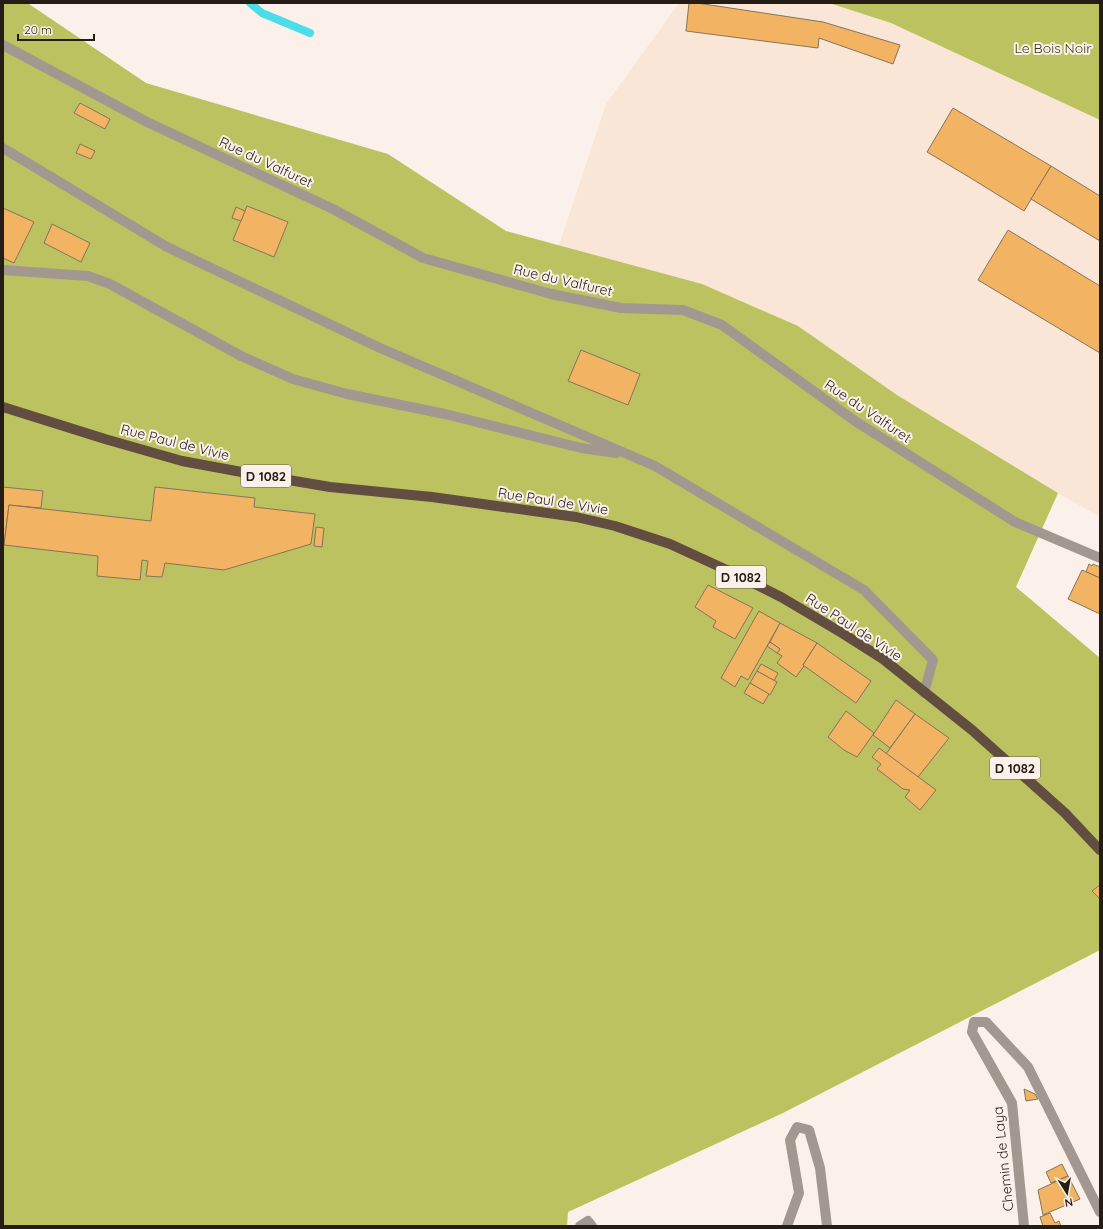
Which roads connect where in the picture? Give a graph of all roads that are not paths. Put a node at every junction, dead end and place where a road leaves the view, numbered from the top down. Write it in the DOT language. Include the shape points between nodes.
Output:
graph roads {
  1 [pos="3,45"];
  2 [pos="3,148"];
  3 [pos="3,270"];
  4 [pos="3,407"];
  5 [pos="631,456"];
  6 [pos="1100,558"];
  7 [pos="924,693"];
  8 [pos="1100,850"];
  9 [pos="1100,1212"];
  10 [pos="580,1226"];
  11 [pos="592,1226"];
  12 [pos="787,1226"];
  13 [pos="827,1226"];
  14 [pos="1024,1226"];
  1 -- 6 [label="street, Rue du Valfuret" via="147,122 333,209 423,258 551,294 621,308 682,310 722,325 855,421 1015,522"];
  2 -- 5 [label="street" via="167,247 380,348"];
  3 -- 5 [label="street" via="96,278 241,356 293,379 347,394 445,414 581,448"];
  4 -- 7 [label="main road, Rue Paul de Vivie / D 1082" via="182,461 247,474 330,487 535,511 615,526 670,544 781,597 882,659"];
  5 -- 7 [label="street" via="655,466 864,590 933,660"];
  7 -- 8 [label="main road, Rue Paul de Vivie / D 1082" via="972,730 1022,774 1065,813"];
  9 -- 14 [label="street, Chemin de Laya" via="1028,1067 986,1022 974,1022 972,1032 1012,1102"];
  10 -- 11 [label="street" via="588,1221"];
  12 -- 13 [label="street" via="799,1193 790,1140 797,1127 809,1130 820,1168"];
}
